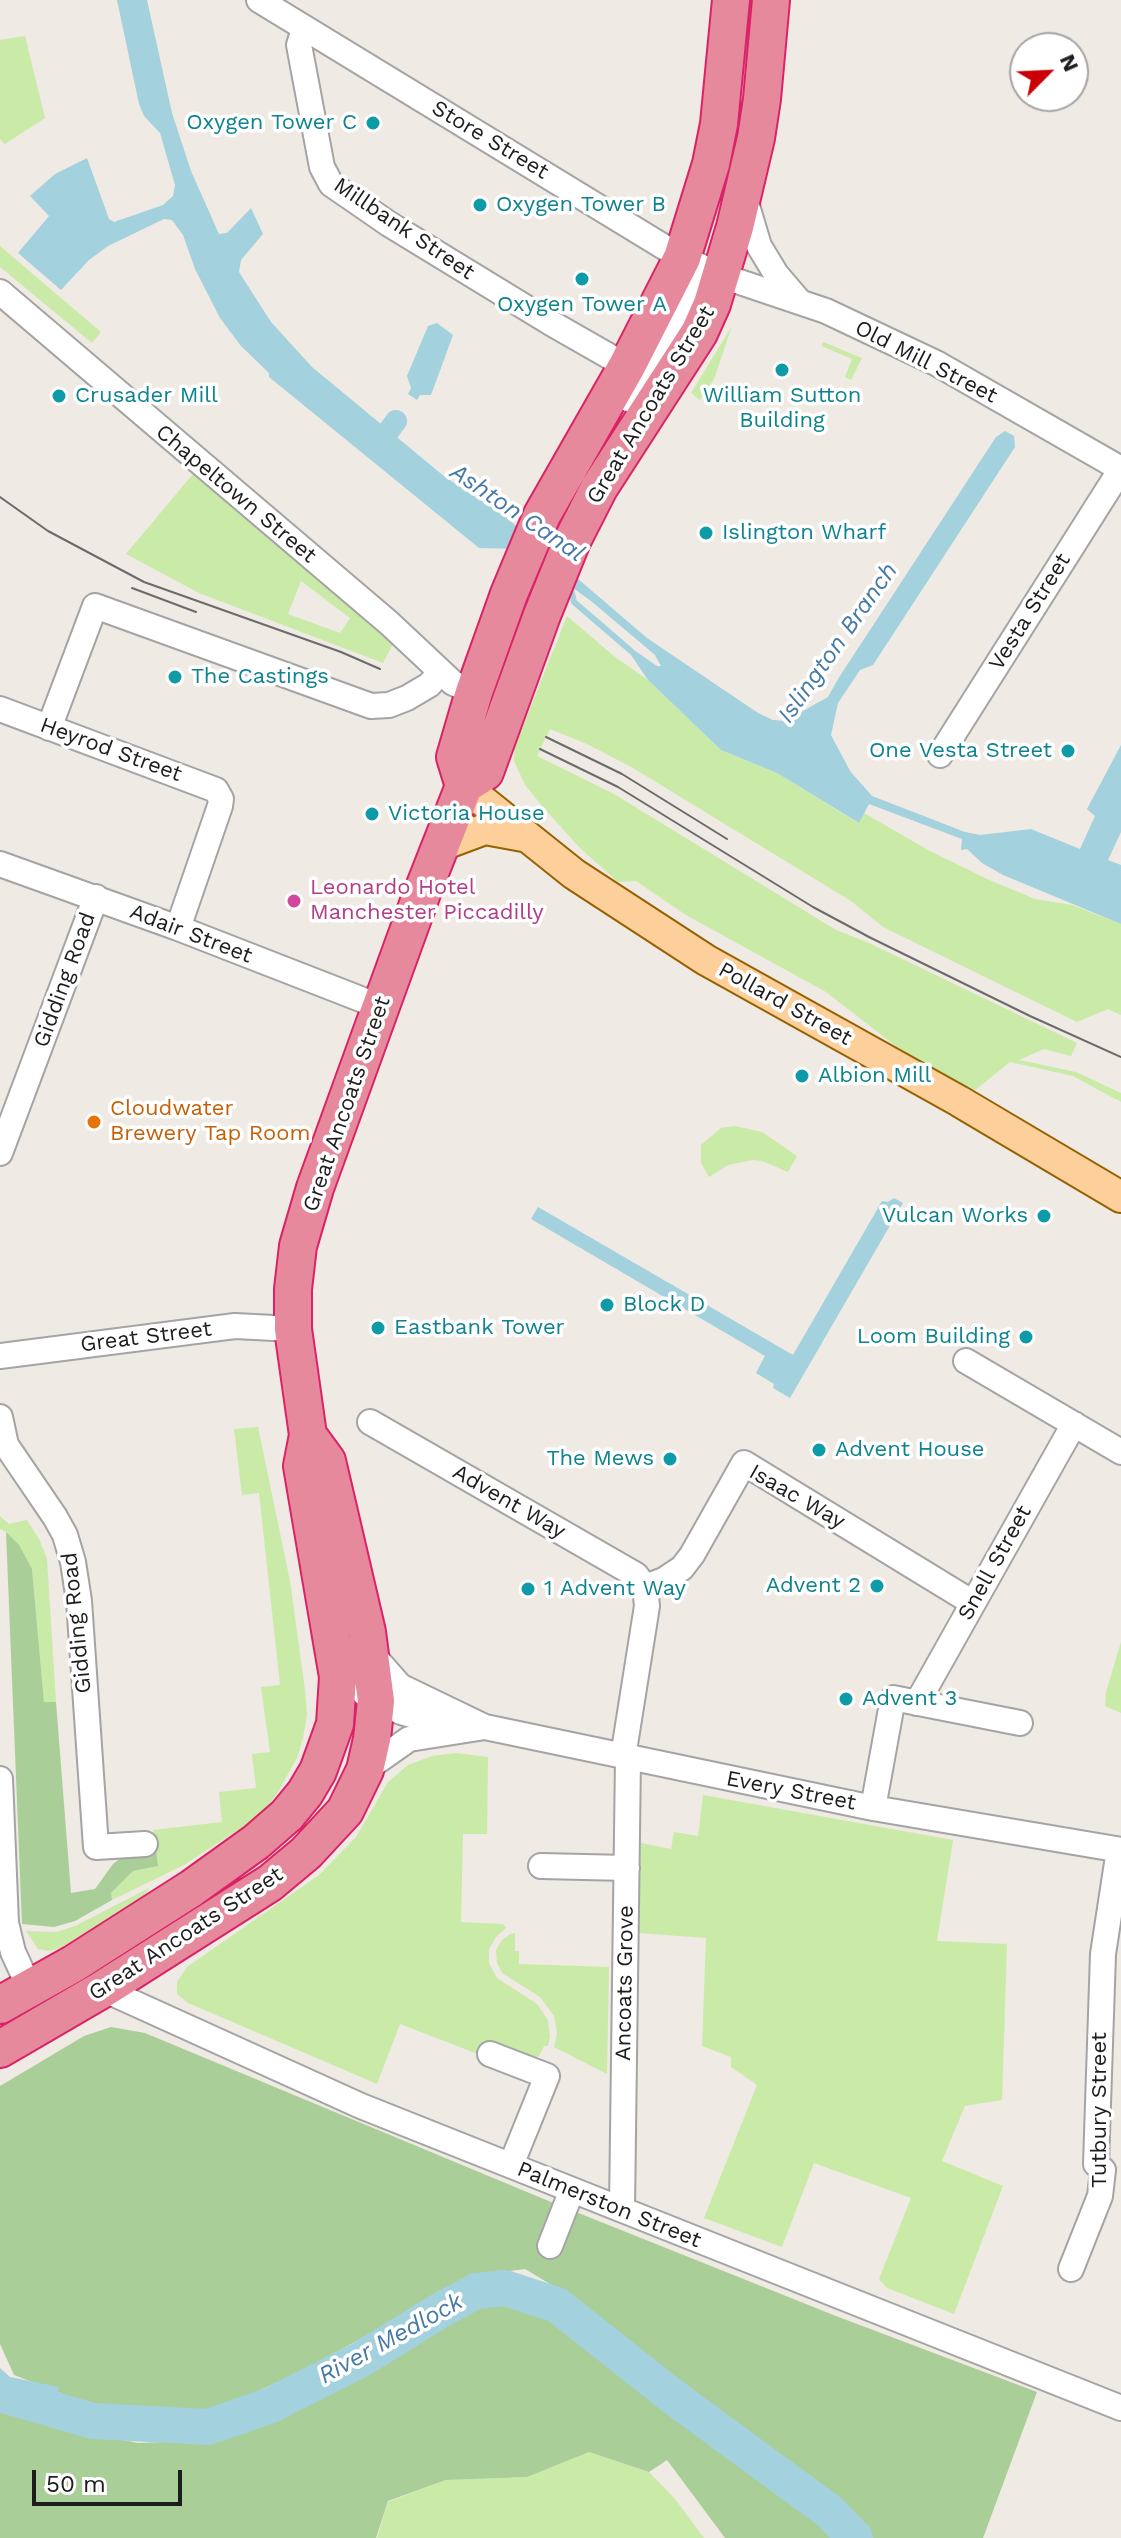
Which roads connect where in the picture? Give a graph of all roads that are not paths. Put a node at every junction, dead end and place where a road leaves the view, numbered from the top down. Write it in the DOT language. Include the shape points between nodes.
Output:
graph roads {
  1 [pos="259,0"];
  2 [pos="731,0"];
  3 [pos="771,0"];
  4 [pos="304,29"];
  5 [pos="743,193"];
  6 [pos="682,258"];
  7 [pos="722,276"];
  8 [pos="0,292"];
  9 [pos="801,303"];
  10 [pos="614,359"];
  11 [pos="585,437"];
  12 [pos="1121,469"];
  13 [pos="441,672"];
  14 [pos="474,692"];
  15 [pos="0,709"];
  16 [pos="49,728"];
  17 [pos="940,755"];
  18 [pos="464,786"];
  19 [pos="525,836"];
  20 [pos="442,845"];
  21 [pos="0,864"];
  22 [pos="96,897"];
  23 [pos="178,928"];
  24 [pos="381,1007"];
  25 [pos="0,1153"];
  26 [pos="1121,1197"];
  27 [pos="293,1329"];
  28 [pos="0,1356"];
  29 [pos="966,1361"];
  30 [pos="0,1417"];
  31 [pos="370,1422"];
  32 [pos="1074,1424"];
  33 [pos="308,1435"];
  34 [pos="1120,1449"];
  35 [pos="645,1587"];
  36 [pos="973,1603"];
  37 [pos="338,1677"];
  38 [pos="388,1693"];
  39 [pos="917,1703"];
  40 [pos="1020,1723"];
  41 [pos="335,1724"];
  42 [pos="474,1728"];
  43 [pos="626,1758"];
  44 [pos="365,1770"];
  45 [pos="0,1779"];
  46 [pos="873,1808"];
  47 [pos="145,1844"];
  48 [pos="1120,1850"];
  49 [pos="541,1866"];
  50 [pos="627,1868"];
  51 [pos="1112,1954"];
  52 [pos="103,1989"];
  53 [pos="15,1997"];
  54 [pos="2,2051"];
  55 [pos="490,2054"];
  56 [pos="511,2165"];
  57 [pos="1112,2170"];
  58 [pos="572,2190"];
  59 [pos="622,2208"];
  60 [pos="550,2246"];
  61 [pos="1071,2269"];
  62 [pos="1121,2408"];
  1 -- 4 [label="street, Store Street"];
  2 -- 6 [label="highway, Great Ancoats Street" via="719,124"];
  3 -- 5 [label="highway, Great Ancoats Street" via="762,99"];
  4 -- 6 [label="street, Store Street"];
  4 -- 10 [label="street, Millbank Street" via="299,45 322,167 331,184"];
  5 -- 7 [label="highway, Great Ancoats Street"];
  5 -- 9 [label="street" via="759,246"];
  6 -- 7 [label="street, Store Street"];
  6 -- 11 [label="highway, Great Ancoats Street"];
  7 -- 9 [label="street, Old Mill Street"];
  7 -- 11 [label="street" via="703,280 691,290 621,411"];
  7 -- 18 [label="highway, Great Ancoats Street" via="699,333 599,488 572,541 485,772"];
  8 -- 13 [label="street, Chapeltown Street" via="149,406"];
  9 -- 12 [label="street, Old Mill Street" via="936,363"];
  11 -- 14 [label="highway, Great Ancoats Street" via="509,594"];
  12 -- 17 [label="street, Vesta Street"];
  13 -- 14 [label="street, Chapeltown Street"];
  13 -- 16 [label="street" via="407,698 371,706 95,606"];
  14 -- 18 [label="highway, Great Ancoats Street" via="454,758"];
  15 -- 16 [label="street, Heyrod Street"];
  16 -- 23 [label="street, Heyrod Street" via="211,786 220,794"];
  18 -- 19 [label="main road, Pollard Street"];
  18 -- 20 [label="highway, Great Ancoats Street"];
  19 -- 20 [label="main road" via="485,829"];
  19 -- 26 [label="main road, Pollard Street" via="706,960"];
  20 -- 24 [label="highway, Great Ancoats Street"];
  21 -- 22 [label="street, Adair Street"];
  22 -- 23 [label="street, Adair Street"];
  22 -- 25 [label="street, Gidding Road"];
  23 -- 24 [label="street, Adair Street"];
  24 -- 27 [label="highway, Great Ancoats Street" via="298,1246"];
  27 -- 28 [label="street, Great Street" via="235,1326"];
  27 -- 33 [label="highway, Great Ancoats Street"];
  29 -- 32 [label="street"];
  30 -- 47 [label="street, Gidding Road" via="6,1445 55,1517 73,1562 96,1857"];
  31 -- 35 [label="street, Advent Way" via="636,1575"];
  32 -- 34 [label="street"];
  32 -- 36 [label="street, Snell Street"];
  33 -- 37 [label="highway, Great Ancoats Street" via="302,1466"];
  33 -- 38 [label="highway, Great Ancoats Street" via="327,1461 371,1653"];
  35 -- 36 [label="street, Isaac Way" via="682,1568 744,1463"];
  35 -- 43 [label="street" via="647,1606"];
  36 -- 39 [label="street, Snell Street"];
  37 -- 38 [label="street, Every Street"];
  37 -- 41 [label="highway, Great Ancoats Street"];
  38 -- 41 [label="highway"];
  38 -- 42 [label="street, Every Street" via="412,1716"];
  38 -- 44 [label="highway, Great Ancoats Street"];
  39 -- 40 [label="street"];
  39 -- 46 [label="street" via="893,1698"];
  41 -- 53 [label="highway, Great Ancoats Street" via="305,1793 256,1842 192,1888"];
  42 -- 43 [label="street, Every Street"];
  42 -- 44 [label="street" via="409,1739"];
  43 -- 46 [label="street, Every Street"];
  43 -- 50 [label="street, Ancoats Grove"];
  44 -- 52 [label="highway, Great Ancoats Street" via="345,1811 306,1853 270,1883"];
  45 -- 53 [label="street"];
  46 -- 48 [label="street, Every Street"];
  48 -- 51 [label="street, Tutbury Street"];
  49 -- 50 [label="street"];
  50 -- 59 [label="street, Ancoats Grove"];
  51 -- 57 [label="street, Tutbury Street" via="1096,2164"];
  52 -- 54 [label="highway, Great Ancoats Street"];
  52 -- 56 [label="street, Palmerston Street" via="361,2106"];
  55 -- 56 [label="street" via="547,2076"];
  56 -- 58 [label="street, Palmerston Street"];
  57 -- 61 [label="street, Tutbury Street"];
  58 -- 59 [label="street, Palmerston Street"];
  58 -- 60 [label="street"];
  59 -- 62 [label="street, Palmerston Street"];
}
